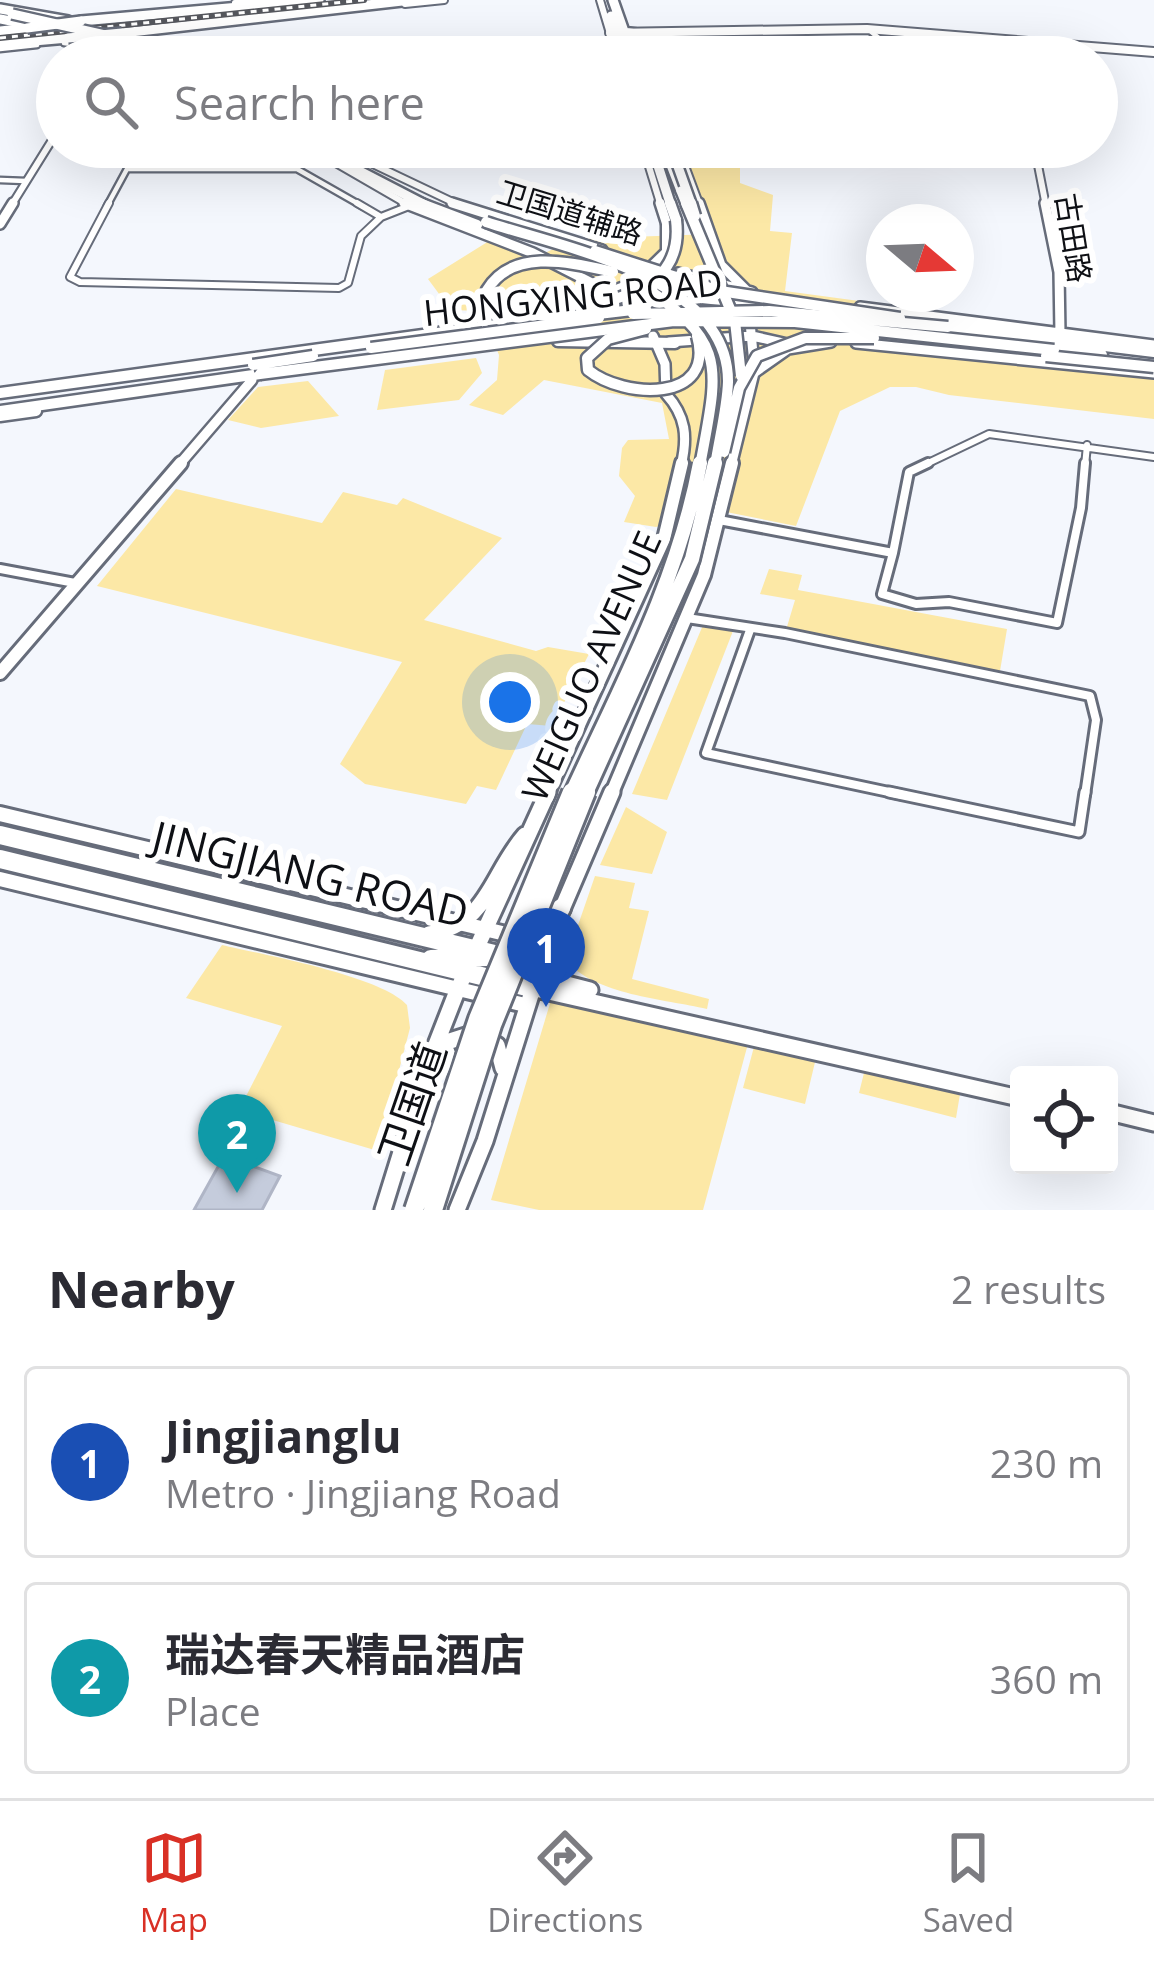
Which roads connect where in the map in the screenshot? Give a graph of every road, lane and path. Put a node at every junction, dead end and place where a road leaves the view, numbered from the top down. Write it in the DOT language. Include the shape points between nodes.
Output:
graph roads {
  1 [pos="267,0"];
  2 [pos="289,0"];
  3 [pos="319,0"];
  4 [pos="411,0"];
  5 [pos="444,0"];
  6 [pos="606,0"];
  7 [pos="228,8"];
  8 [pos="2,18"];
  9 [pos="258,18"];
  10 [pos="68,20"];
  11 [pos="734,31"];
  12 [pos="871,32"];
  13 [pos="122,34"];
  14 [pos="621,34"];
  15 [pos="92,36"];
  16 [pos="95,36"];
  17 [pos="106,36"];
  18 [pos="127,36"];
  19 [pos="645,36"];
  20 [pos="700,36"];
  21 [pos="876,36"];
  22 [pos="924,36"];
  23 [pos="36,42"];
  24 [pos="36,44"];
  25 [pos="0,46"];
  26 [pos="1118,52"];
  27 [pos="1154,55"];
  28 [pos="36,165"];
  29 [pos="353,168"];
  30 [pos="357,168"];
  31 [pos="368,168"];
  32 [pos="654,168"];
  33 [pos="656,168"];
  34 [pos="676,168"];
  35 [pos="679,168"];
  36 [pos="680,168"];
  37 [pos="1039,168"];
  38 [pos="0,181"];
  39 [pos="26,181"];
  40 [pos="409,206"];
  41 [pos="381,217"];
  42 [pos="0,224"];
  43 [pos="482,224"];
  44 [pos="667,225"];
  45 [pos="559,237"];
  46 [pos="533,253"];
  47 [pos="657,266"];
  48 [pos="502,272"];
  49 [pos="613,272"];
  50 [pos="727,274"];
  51 [pos="583,278"];
  52 [pos="635,283"];
  53 [pos="612,291"];
  54 [pos="585,297"];
  55 [pos="750,298"];
  56 [pos="841,305"];
  57 [pos="638,306"];
  58 [pos="675,310"];
  59 [pos="557,313"];
  60 [pos="715,320"];
  61 [pos="504,323"];
  62 [pos="694,326"];
  63 [pos="472,327"];
  64 [pos="948,327"];
  65 [pos="749,339"];
  66 [pos="836,342"];
  67 [pos="1058,342"];
  68 [pos="675,343"];
  69 [pos="797,346"];
  70 [pos="481,350"];
  71 [pos="659,350"];
  72 [pos="784,350"];
  73 [pos="1154,360"];
  74 [pos="225,364"];
  75 [pos="254,369"];
  76 [pos="754,373"];
  77 [pos="206,376"];
  78 [pos="229,383"];
  79 [pos="741,387"];
  80 [pos="0,406"];
  81 [pos="686,431"];
  82 [pos="742,431"];
  83 [pos="1087,446"];
  84 [pos="1154,457"];
  85 [pos="714,472"];
  86 [pos="719,520"];
  87 [pos="664,539"];
  88 [pos="712,546"];
  89 [pos="893,553"];
  90 [pos="0,569"];
  91 [pos="74,583"];
  92 [pos="687,618"];
  93 [pos="750,630"];
  94 [pos="0,669"];
  95 [pos="605,669"];
  96 [pos="659,681"];
  97 [pos="0,814"];
  98 [pos="531,830"];
  99 [pos="0,835"];
  100 [pos="0,859"];
  101 [pos="0,879"];
  102 [pos="561,908"];
  103 [pos="466,924"];
  104 [pos="485,928"];
  105 [pos="413,934"];
  106 [pos="538,942"];
  107 [pos="496,954"];
  108 [pos="540,965"];
  109 [pos="467,968"];
  110 [pos="528,996"];
  111 [pos="428,1065"];
  112 [pos="505,1075"];
  113 [pos="1010,1092"];
  114 [pos="1010,1092"];
  115 [pos="1118,1117"];
  116 [pos="1154,1126"];
  117 [pos="383,1210"];
  118 [pos="414,1210"];
  119 [pos="434,1210"];
  120 [pos="458,1210"];
  1 -- 10 [label="street"];
  2 -- 7 [label="main road"];
  3 -- 7 [label="main road"];
  4 -- 9 [label="main road"];
  5 -- 9 [label="street"];
  6 -- 14 [label="main road"];
  7 -- 8 [label="main road, bridge" via="29,26"];
  8 -- 10 [label="main road"];
  8 -- 15 [label="main road, bridge"];
  8 -- 17 [label="main road, bridge"];
  9 -- 13 [label="main road"];
  11 -- 12 [label="main road"];
  11 -- 14 [label="main road"];
  11 -- 14 [label="main road"];
  12 -- 20 [label="main road"];
  12 -- 21 [label="street"];
  12 -- 22 [label="main road"];
  13 -- 16 [label="main road, bridge"];
  13 -- 18 [label="main road"];
  14 -- 19 [label="main road"];
  23 -- 25 [label="main road, bridge"];
  24 -- 25 [label="street"];
  26 -- 27 [label="main road"];
  28 -- 39 [label="street"];
  29 -- 40 [label="street, 卫国道辅路"];
  30 -- 43 [label="main road, WEIGUO AVENUE" via="416,202"];
  31 -- 45 [label="street, 卫国道辅路"];
  32 -- 44 [label="street"];
  33 -- 48 [label="main road, bridge" via="680,238 662,278 610,301 544,308 497,295"];
  34 -- 79 [label="main road, bridge" via="735,321"];
  35 -- 55 [label="main road, bridge" via="722,278"];
  36 -- 50 [label="street"];
  37 -- 67 [label="street, 古田路" via="1059,272"];
  38 -- 39 [label="street"];
  39 -- 42 [label="street"];
  40 -- 41 [label="street"];
  40 -- 46 [label="street, 卫国道辅路"];
  41 -- 41 [label="street" via="362,236 348,283 339,288 70,277 123,172 134,168 297,169"];
  43 -- 49 [label="main road, WEIGUO AVENUE, bridge"];
  43 -- 55 [label="main road, bridge"];
  43 -- 85 [label="main road, WEIGUO AVENUE, bridge" via="639,273 705,317 728,364"];
  44 -- 47 [label="main road" via="667,252"];
  45 -- 46 [label="street"];
  45 -- 47 [label="street, 卫国道辅路"];
  46 -- 51 [label="street, 卫国道辅路"];
  47 -- 50 [label="street"];
  47 -- 52 [label="main road"];
  47 -- 55 [label="street"];
  48 -- 49 [label="main road, bridge" via="544,262"];
  48 -- 58 [label="main road, bridge" via="488,293 520,312"];
  49 -- 62 [label="main road, WEIGUO AVENUE, bridge" via="661,295"];
  50 -- 55 [label="street"];
  51 -- 53 [label="street, 卫国道辅路"];
  51 -- 54 [label="street"];
  52 -- 53 [label="main road"];
  52 -- 57 [label="main road"];
  53 -- 54 [label="main road"];
  53 -- 57 [label="street, 卫国道辅路"];
  54 -- 59 [label="main road"];
  54 -- 61 [label="street"];
  55 -- 56 [label="street"];
  55 -- 57 [label="street" via="665,295"];
  55 -- 64 [label="main road, bridge"];
  55 -- 65 [label="street"];
  56 -- 66 [label="street"];
  56 -- 67 [label="street"];
  57 -- 59 [label="street"];
  57 -- 71 [label="street"];
  58 -- 64 [label="main road, HONGXING ROAD, bridge"];
  58 -- 75 [label="main road, HONGXING ROAD, bridge"];
  59 -- 61 [label="main road"];
  60 -- 62 [label="main road, bridge" via="614,337 591,352 588,370 623,389 675,385 701,359"];
  60 -- 67 [label="main road, HONGXING ROAD, bridge"];
  60 -- 75 [label="main road, HONGXING ROAD, bridge" via="639,322"];
  61 -- 63 [label="main road"];
  62 -- 118 [label="main road, WEIGUO AVENUE, bridge" via="716,373 679,559 550,839 460,1064"];
  63 -- 70 [label="street"];
  63 -- 75 [label="main road"];
  64 -- 67 [label="main road, HONGXING ROAD"];
  65 -- 68 [label="street"];
  65 -- 69 [label="street"];
  65 -- 72 [label="street"];
  65 -- 76 [label="street"];
  66 -- 69 [label="street"];
  66 -- 73 [label="street"];
  67 -- 73 [label="main road, HONGXING ROAD"];
  67 -- 73 [label="main road, HONGXING ROAD"];
  68 -- 71 [label="main road"];
  69 -- 72 [label="street"];
  70 -- 71 [label="main road" via="570,340"];
  70 -- 75 [label="main road"];
  71 -- 81 [label="main road, WEIGUO AVENUE" via="666,394"];
  72 -- 76 [label="street"];
  73 -- 79 [label="main road, bridge" via="834,337 759,355"];
  74 -- 75 [label="main road"];
  74 -- 77 [label="main road, HONGXING ROAD"];
  74 -- 80 [label="main road"];
  75 -- 77 [label="main road, HONGXING ROAD"];
  75 -- 78 [label="main road"];
  75 -- 91 [label="main road"];
  76 -- 82 [label="main road"];
  77 -- 78 [label="main road"];
  77 -- 80 [label="main road, HONGXING ROAD"];
  78 -- 80 [label="main road"];
  78 -- 91 [label="main road" via="236,393"];
  79 -- 85 [label="main road, WEIGUO AVENUE, bridge"];
  81 -- 82 [label="main road"];
  81 -- 87 [label="main road, WEIGUO AVENUE"];
  82 -- 86 [label="main road"];
  83 -- 84 [label="street"];
  83 -- 89 [label="street" via="989,434 909,472"];
  83 -- 89 [label="street" via="1057,622 882,594"];
  85 -- 119 [label="main road, WEIGUO AVENUE, bridge" via="686,576 564,841 492,1025"];
  86 -- 88 [label="main road"];
  86 -- 89 [label="street"];
  87 -- 88 [label="main road"];
  87 -- 95 [label="main road, WEIGUO AVENUE"];
  88 -- 92 [label="main road"];
  90 -- 91 [label="street"];
  91 -- 94 [label="main road"];
  92 -- 93 [label="street"];
  92 -- 96 [label="main road"];
  93 -- 93 [label="street" via="1090,696 1096,719 1079,832 706,753"];
  95 -- 96 [label="main road"];
  95 -- 98 [label="main road, WEIGUO AVENUE"];
  96 -- 102 [label="main road"];
  97 -- 103 [label="street, JINGJIANG ROAD"];
  98 -- 103 [label="main road"];
  98 -- 104 [label="main road, WEIGUO AVENUE"];
  99 -- 105 [label="main road, JINGJIANG ROAD"];
  100 -- 109 [label="main road, JINGJIANG ROAD"];
  101 -- 109 [label="street, JINGJIANG ROAD"];
  102 -- 106 [label="main road"];
  103 -- 104 [label="street, JINGJIANG ROAD"];
  103 -- 105 [label="main road"];
  104 -- 106 [label="street, JINGJIANG ROAD"];
  104 -- 109 [label="main road, WEIGUO AVENUE"];
  105 -- 109 [label="main road, JINGJIANG ROAD"];
  106 -- 107 [label="main road"];
  106 -- 108 [label="main road"];
  107 -- 108 [label="main road, JINGJIANG ROAD"];
  107 -- 109 [label="main road, JINGJIANG ROAD"];
  108 -- 110 [label="main road"];
  108 -- 113 [label="main road, JINGJIANG ROAD" via="565,984"];
  109 -- 110 [label="main road, JINGJIANG ROAD"];
  109 -- 111 [label="main road, WEIGUO AVENUE"];
  110 -- 112 [label="main road"];
  110 -- 114 [label="main road, JINGJIANG ROAD" via="635,1007"];
  111 -- 112 [label="main road" via="450,1041 472,1034 496,1045"];
  111 -- 117 [label="main road, WEIGUO AVENUE"];
  112 -- 120 [label="main road"];
  115 -- 116 [label="main road"];
}
